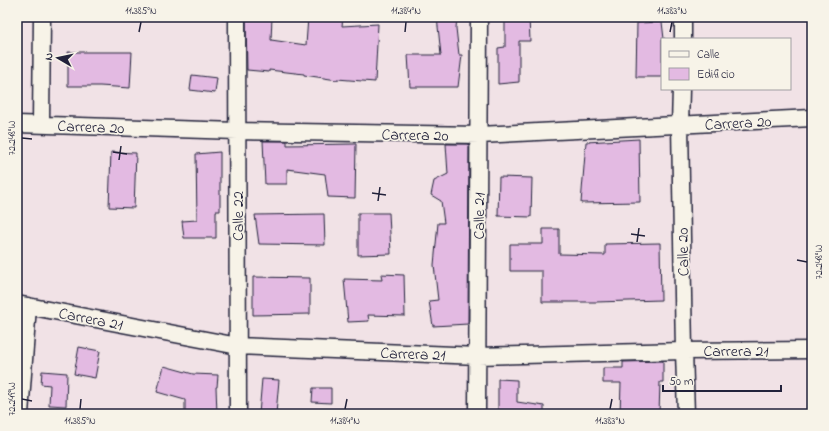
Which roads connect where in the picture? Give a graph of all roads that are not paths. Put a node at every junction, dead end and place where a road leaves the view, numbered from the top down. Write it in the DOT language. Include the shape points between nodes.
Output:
graph roads {
  1 [pos="42,17"];
  2 [pos="237,17"];
  3 [pos="480,17"];
  4 [pos="683,17"];
  5 [pos="683,38"];
  6 [pos="681,90"];
  7 [pos="812,118"];
  8 [pos="17,124"];
  9 [pos="41,124"];
  10 [pos="680,125"];
  11 [pos="237,131"];
  12 [pos="479,135"];
  13 [pos="22,305"];
  14 [pos="238,346"];
  15 [pos="812,350"];
  16 [pos="684,351"];
  17 [pos="478,356"];
  18 [pos="20,414"];
  19 [pos="238,414"];
  20 [pos="477,414"];
  21 [pos="686,414"];
  1 -- 9 [label="street"];
  2 -- 11 [label="street, Calle 22"];
  3 -- 12 [label="street, Calle 21"];
  4 -- 5 [label="street"];
  6 -- 10 [label="street, Calle 20"];
  7 -- 10 [label="street, Carrera 20"];
  8 -- 9 [label="street, Carrera 20"];
  9 -- 11 [label="street, Carrera 20"];
  10 -- 12 [label="street, Carrera 20"];
  10 -- 16 [label="street, Calle 20"];
  11 -- 12 [label="street, Carrera 20"];
  11 -- 14 [label="street, Calle 22"];
  12 -- 17 [label="street, Calle 21"];
  13 -- 14 [label="street, Carrera 21"];
  13 -- 18 [label="street"];
  14 -- 17 [label="street, Carrera 21"];
  14 -- 19 [label="street, Calle 22"];
  15 -- 16 [label="street, Carrera 21"];
  16 -- 17 [label="street, Carrera 21"];
  16 -- 21 [label="street, Calle 20"];
  17 -- 20 [label="street, Calle 21"];
}
